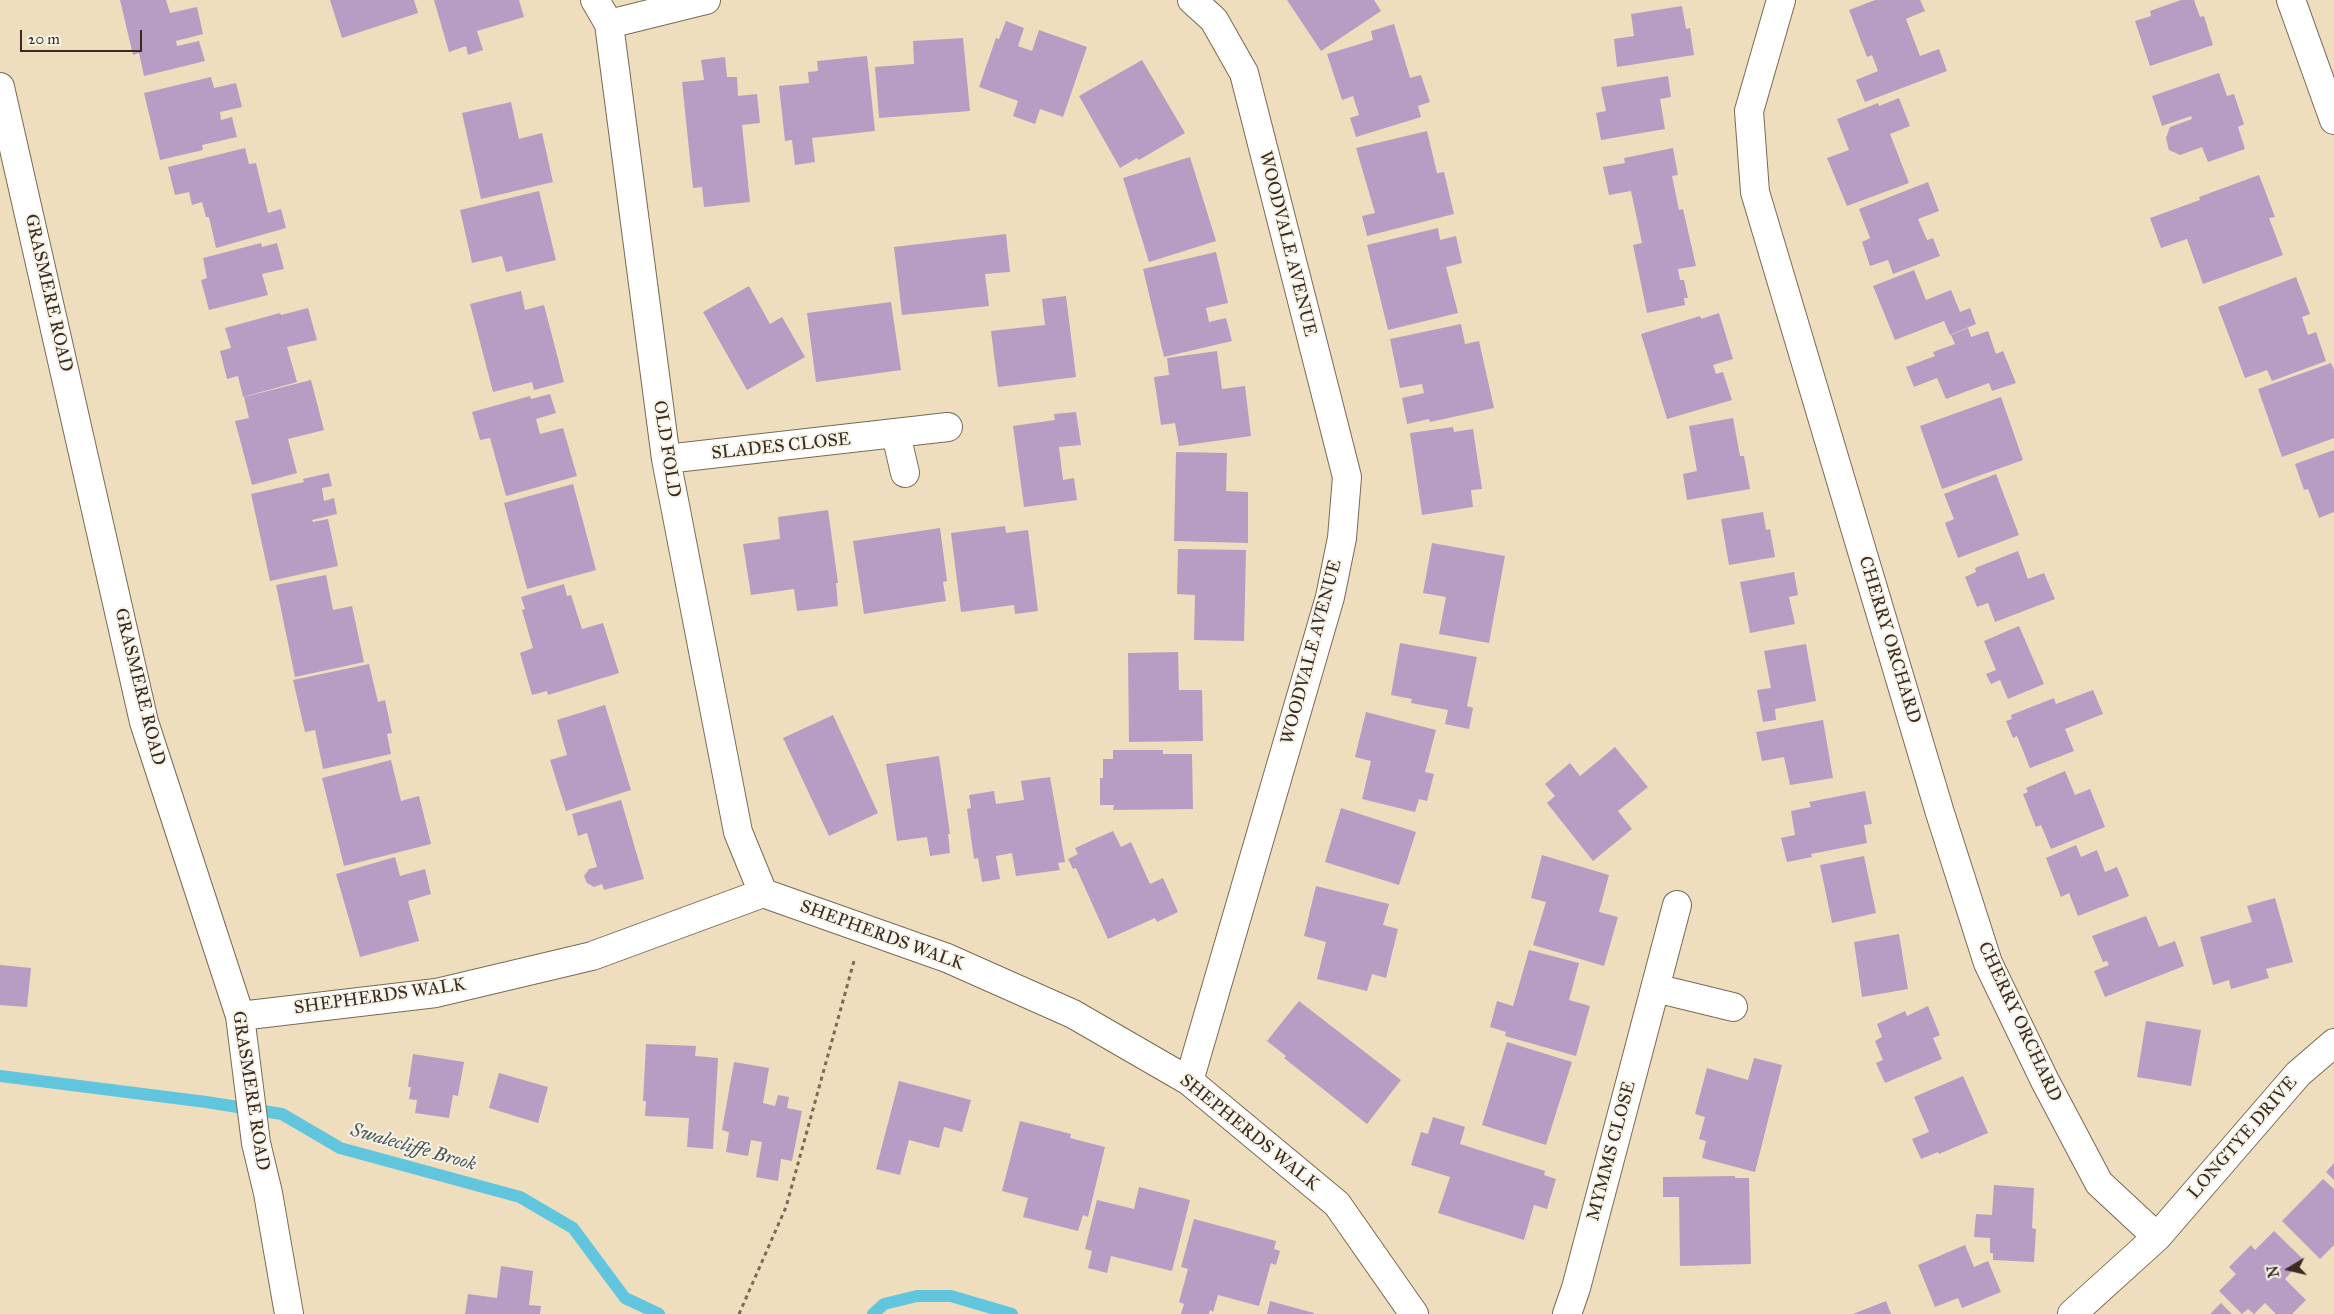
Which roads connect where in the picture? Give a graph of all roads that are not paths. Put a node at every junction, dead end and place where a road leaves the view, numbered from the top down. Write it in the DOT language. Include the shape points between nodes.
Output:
graph roads {
  1 [pos="595,0"];
  2 [pos="706,0"];
  3 [pos="1192,0"];
  4 [pos="1782,0"];
  5 [pos="2291,0"];
  6 [pos="610,24"];
  7 [pos="0,87"];
  8 [pos="2334,120"];
  9 [pos="948,427"];
  10 [pos="896,434"];
  11 [pos="666,459"];
  12 [pos="905,473"];
  13 [pos="763,893"];
  14 [pos="1677,905"];
  15 [pos="1655,988"];
  16 [pos="1733,1007"];
  17 [pos="240,1016"];
  18 [pos="2334,1043"];
  19 [pos="1189,1082"];
  20 [pos="2157,1237"];
  21 [pos="289,1314"];
  22 [pos="1414,1314"];
  23 [pos="1567,1314"];
  24 [pos="2072,1314"];
  1 -- 6 [label="street, OLD FOLD"];
  2 -- 6 [label="street"];
  3 -- 19 [label="street, WOODVALE AVENUE" via="1214,20 1244,73 1347,477 1342,538 1330,597"];
  4 -- 20 [label="street, CHERRY ORCHARD" via="1749,111 1755,192 1940,813 1988,963 2045,1081 2098,1183"];
  5 -- 8 [label="street"];
  6 -- 11 [label="street, OLD FOLD"];
  7 -- 17 [label="street, GRASMERE ROAD" via="144,722"];
  9 -- 10 [label="street, SLADES CLOSE"];
  10 -- 11 [label="street, SLADES CLOSE"];
  10 -- 12 [label="street"];
  11 -- 13 [label="street, OLD FOLD" via="738,832"];
  13 -- 17 [label="street, SHEPHERDS WALK" via="592,956 446,991"];
  13 -- 19 [label="street, SHEPHERDS WALK" via="947,958 1073,1014"];
  14 -- 15 [label="street, MYMMS CLOSE"];
  15 -- 16 [label="street"];
  15 -- 23 [label="street, MYMMS CLOSE"];
  17 -- 21 [label="street, GRASMERE ROAD" via="256,1143"];
  18 -- 20 [label="street, LONGTYE DRIVE" via="2298,1074"];
  19 -- 22 [label="street, SHEPHERDS WALK" via="1337,1204"];
  20 -- 24 [label="street"];
}
